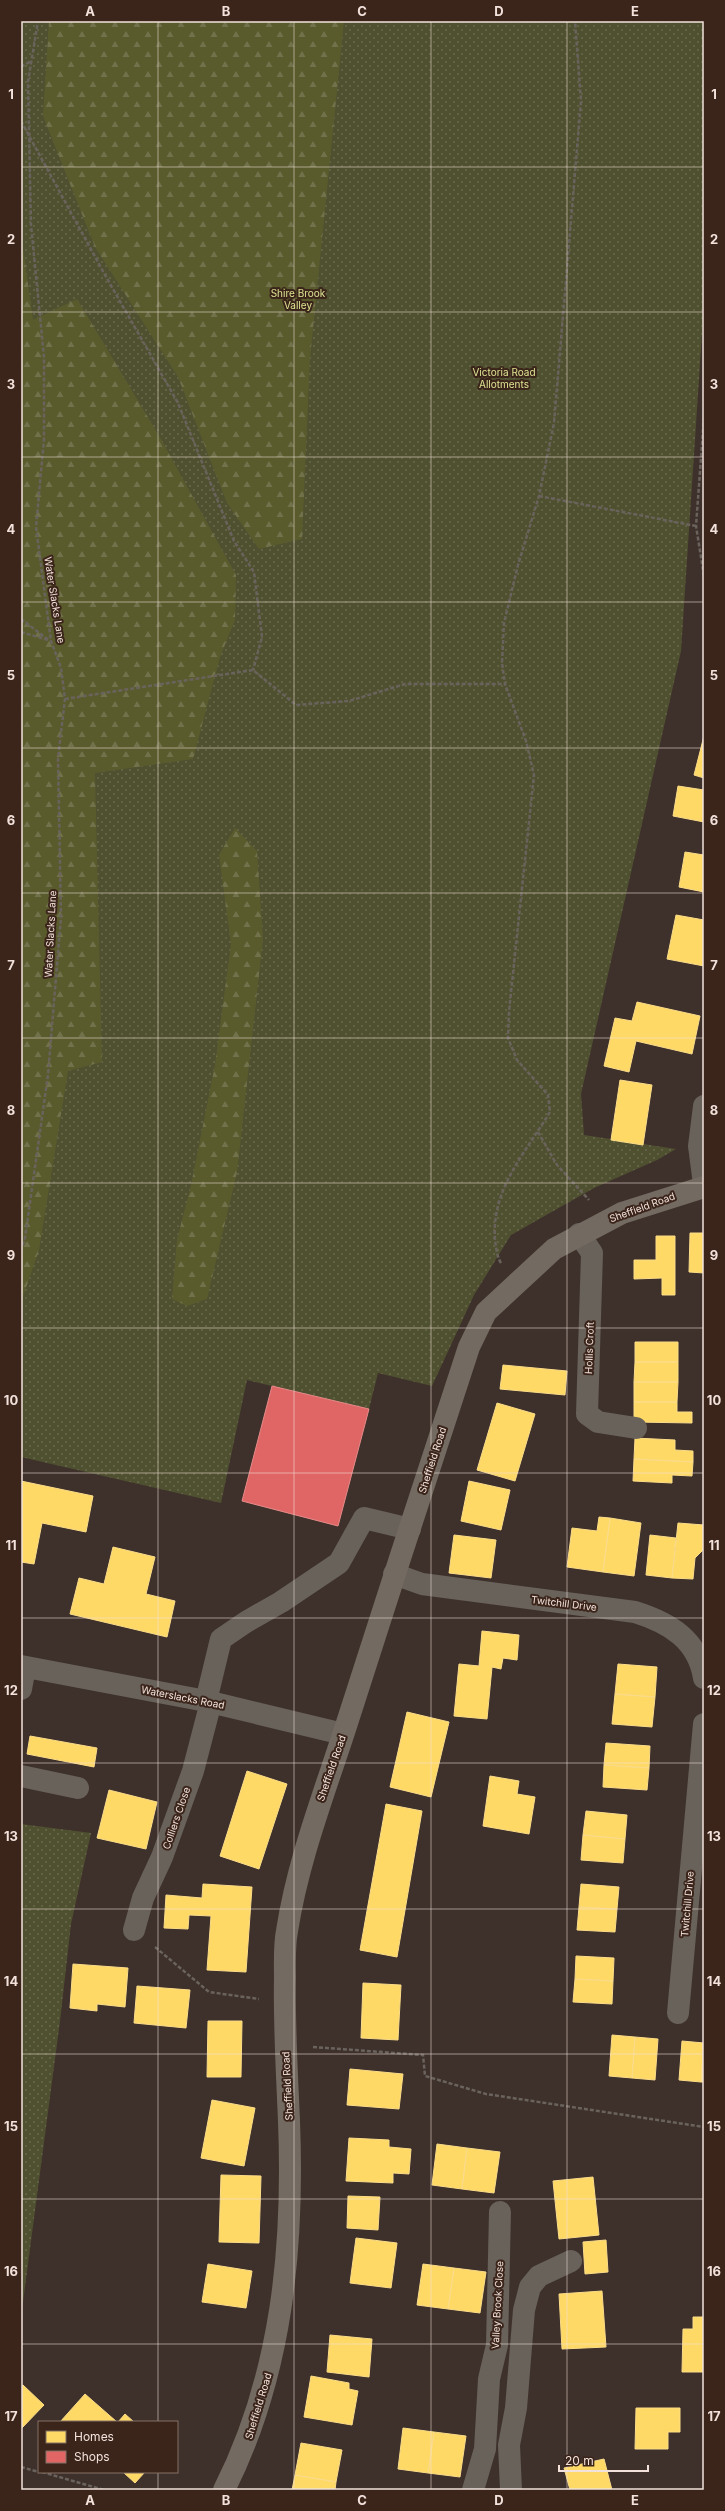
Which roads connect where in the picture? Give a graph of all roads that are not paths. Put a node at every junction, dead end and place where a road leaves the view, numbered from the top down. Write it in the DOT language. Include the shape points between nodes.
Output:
graph roads {
  1 [pos="704,1106"];
  2 [pos="704,1185"];
  3 [pos="579,1234"];
  4 [pos="636,1428"];
  5 [pos="410,1529"];
  6 [pos="394,1574"];
  7 [pos="23,1666"];
  8 [pos="704,1678"];
  9 [pos="21,1689"];
  10 [pos="209,1702"];
  11 [pos="704,1724"];
  12 [pos="343,1734"];
  13 [pos="21,1776"];
  14 [pos="78,1788"];
  15 [pos="134,1930"];
  16 [pos="678,2013"];
  17 [pos="500,2212"];
  18 [pos="571,2261"];
  19 [pos="224,2490"];
  20 [pos="473,2490"];
  21 [pos="511,2490"];
  1 -- 2 [label="street" via="699,1146"];
  2 -- 3 [label="main road, Sheffield Road" via="622,1213"];
  3 -- 4 [label="street, Hollis Croft" via="592,1253 587,1414 598,1422"];
  3 -- 5 [label="main road, Sheffield Road" via="554,1250 486,1312 469,1347"];
  5 -- 6 [label="main road, Sheffield Road"];
  5 -- 10 [label="street, Colliers Close" via="364,1518 339,1563 221,1639"];
  6 -- 8 [label="street, Twitchill Drive" via="422,1584 635,1612 660,1620 682,1634 696,1652"];
  6 -- 12 [label="main road, Sheffield Road"];
  7 -- 9 [label="street"];
  7 -- 10 [label="street, Waterslacks Road"];
  10 -- 12 [label="street, Waterslacks Road"];
  10 -- 15 [label="street, Colliers Close" via="193,1771 162,1857 143,1898"];
  11 -- 16 [label="street, Twitchill Drive"];
  12 -- 19 [label="main road, Sheffield Road" via="319,1801 300,1867 286,1933 284,2003 291,2177 284,2296 274,2351 260,2405 245,2447"];
  13 -- 14 [label="street"];
  17 -- 20 [label="street, Valley Brook Close" via="496,2346 489,2379 485,2449"];
  18 -- 21 [label="street" via="539,2276 530,2287 524,2310 516,2408 509,2445"];
}
